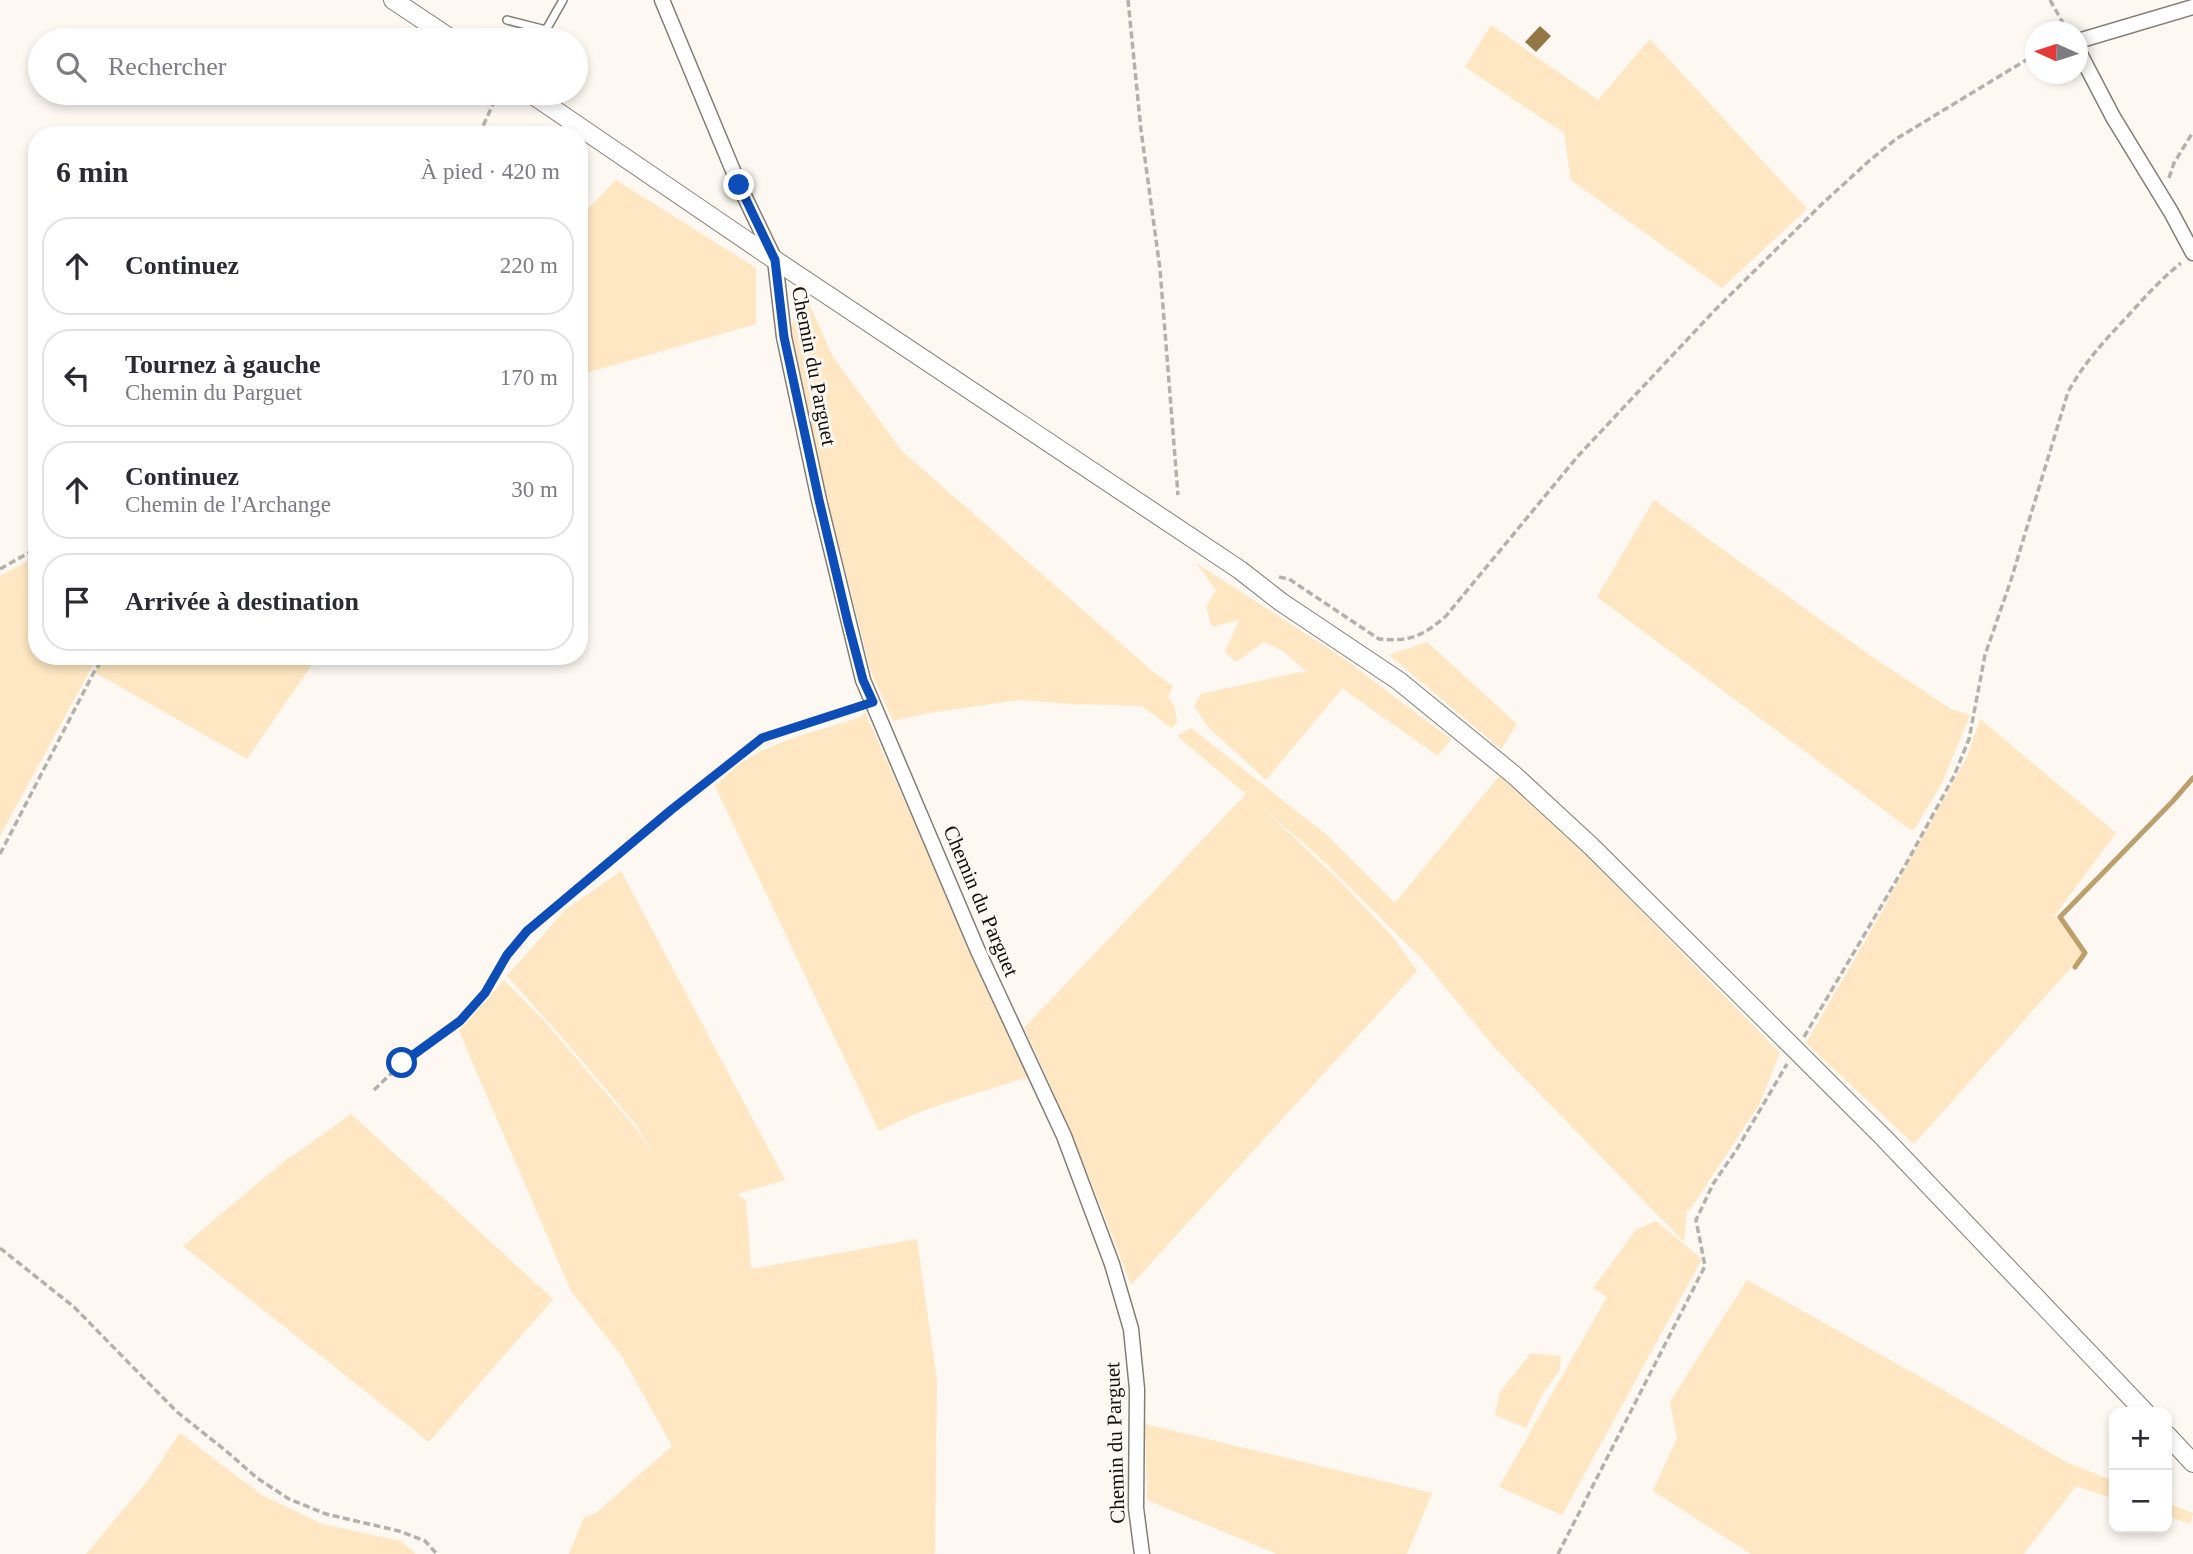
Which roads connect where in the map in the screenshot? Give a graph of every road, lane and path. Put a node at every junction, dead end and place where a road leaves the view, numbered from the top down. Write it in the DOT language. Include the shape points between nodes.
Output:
graph roads {
  1 [pos="393,0"];
  2 [pos="563,0"];
  3 [pos="662,0"];
  4 [pos="1128,0"];
  5 [pos="2050,0"];
  6 [pos="2193,7"];
  7 [pos="507,20"];
  8 [pos="2062,21"];
  9 [pos="435,28"];
  10 [pos="538,28"];
  11 [pos="547,28"];
  12 [pos="2088,38"];
  13 [pos="2025,60"];
  14 [pos="2088,70"];
  15 [pos="493,105"];
  16 [pos="548,105"];
  17 [pos="483,126"];
  18 [pos="578,126"];
  19 [pos="2193,132"];
  20 [pos="588,133"];
  21 [pos="2164,201"];
  22 [pos="2192,252"];
  23 [pos="775,260"];
  24 [pos="1178,495"];
  25 [pos="28,553"];
  26 [pos="0,569"];
  27 [pos="1276,577"];
  28 [pos="99,665"];
  29 [pos="873,702"];
  30 [pos="0,855"];
  31 [pos="1797,1049"];
  32 [pos="374,1090"];
  33 [pos="0,1248"];
  34 [pos="2140,1407"];
  35 [pos="2172,1440"];
  36 [pos="2193,1463"];
  37 [pos="437,1554"];
  38 [pos="1142,1554"];
  39 [pos="1558,1554"];
  1 -- 9 [label="street"];
  2 -- 11 [label="lane"];
  3 -- 23 [label="street, Chemin du Parguet"];
  4 -- 24 [label="path" via="1160,269"];
  5 -- 8 [label="path"];
  6 -- 12 [label="street"];
  7 -- 10 [label="lane"];
  13 -- 27 [label="path" via="1896,139 1823,203 1578,456 1446,616 1429,630 1416,638 1379,639 1289,579"];
  14 -- 21 [label="street"];
  15 -- 17 [label="path"];
  16 -- 18 [label="street"];
  19 -- 21 [label="path" via="2174,163"];
  20 -- 23 [label="street"];
  21 -- 22 [label="street"];
  22 -- 31 [label="path" via="2093,353 2068,391 1986,655 1969,739 1954,776"];
  23 -- 29 [label="street, Chemin du Parguet" via="784,337 819,500 863,680"];
  23 -- 31 [label="street" via="1399,681 1514,775"];
  25 -- 26 [label="path"];
  28 -- 30 [label="path"];
  29 -- 32 [label="path" via="762,738 527,931 460,1021 402,1063"];
  29 -- 38 [label="street, Chemin du Parguet" via="978,951 1064,1136 1112,1264 1131,1329 1137,1389 1136,1508"];
  31 -- 34 [label="street"];
  31 -- 39 [label="path" via="1704,1200 1696,1220 1705,1266"];
  33 -- 37 [label="path" via="74,1307 177,1412 257,1478 289,1499 326,1514 425,1541"];
  35 -- 36 [label="street"];
}
